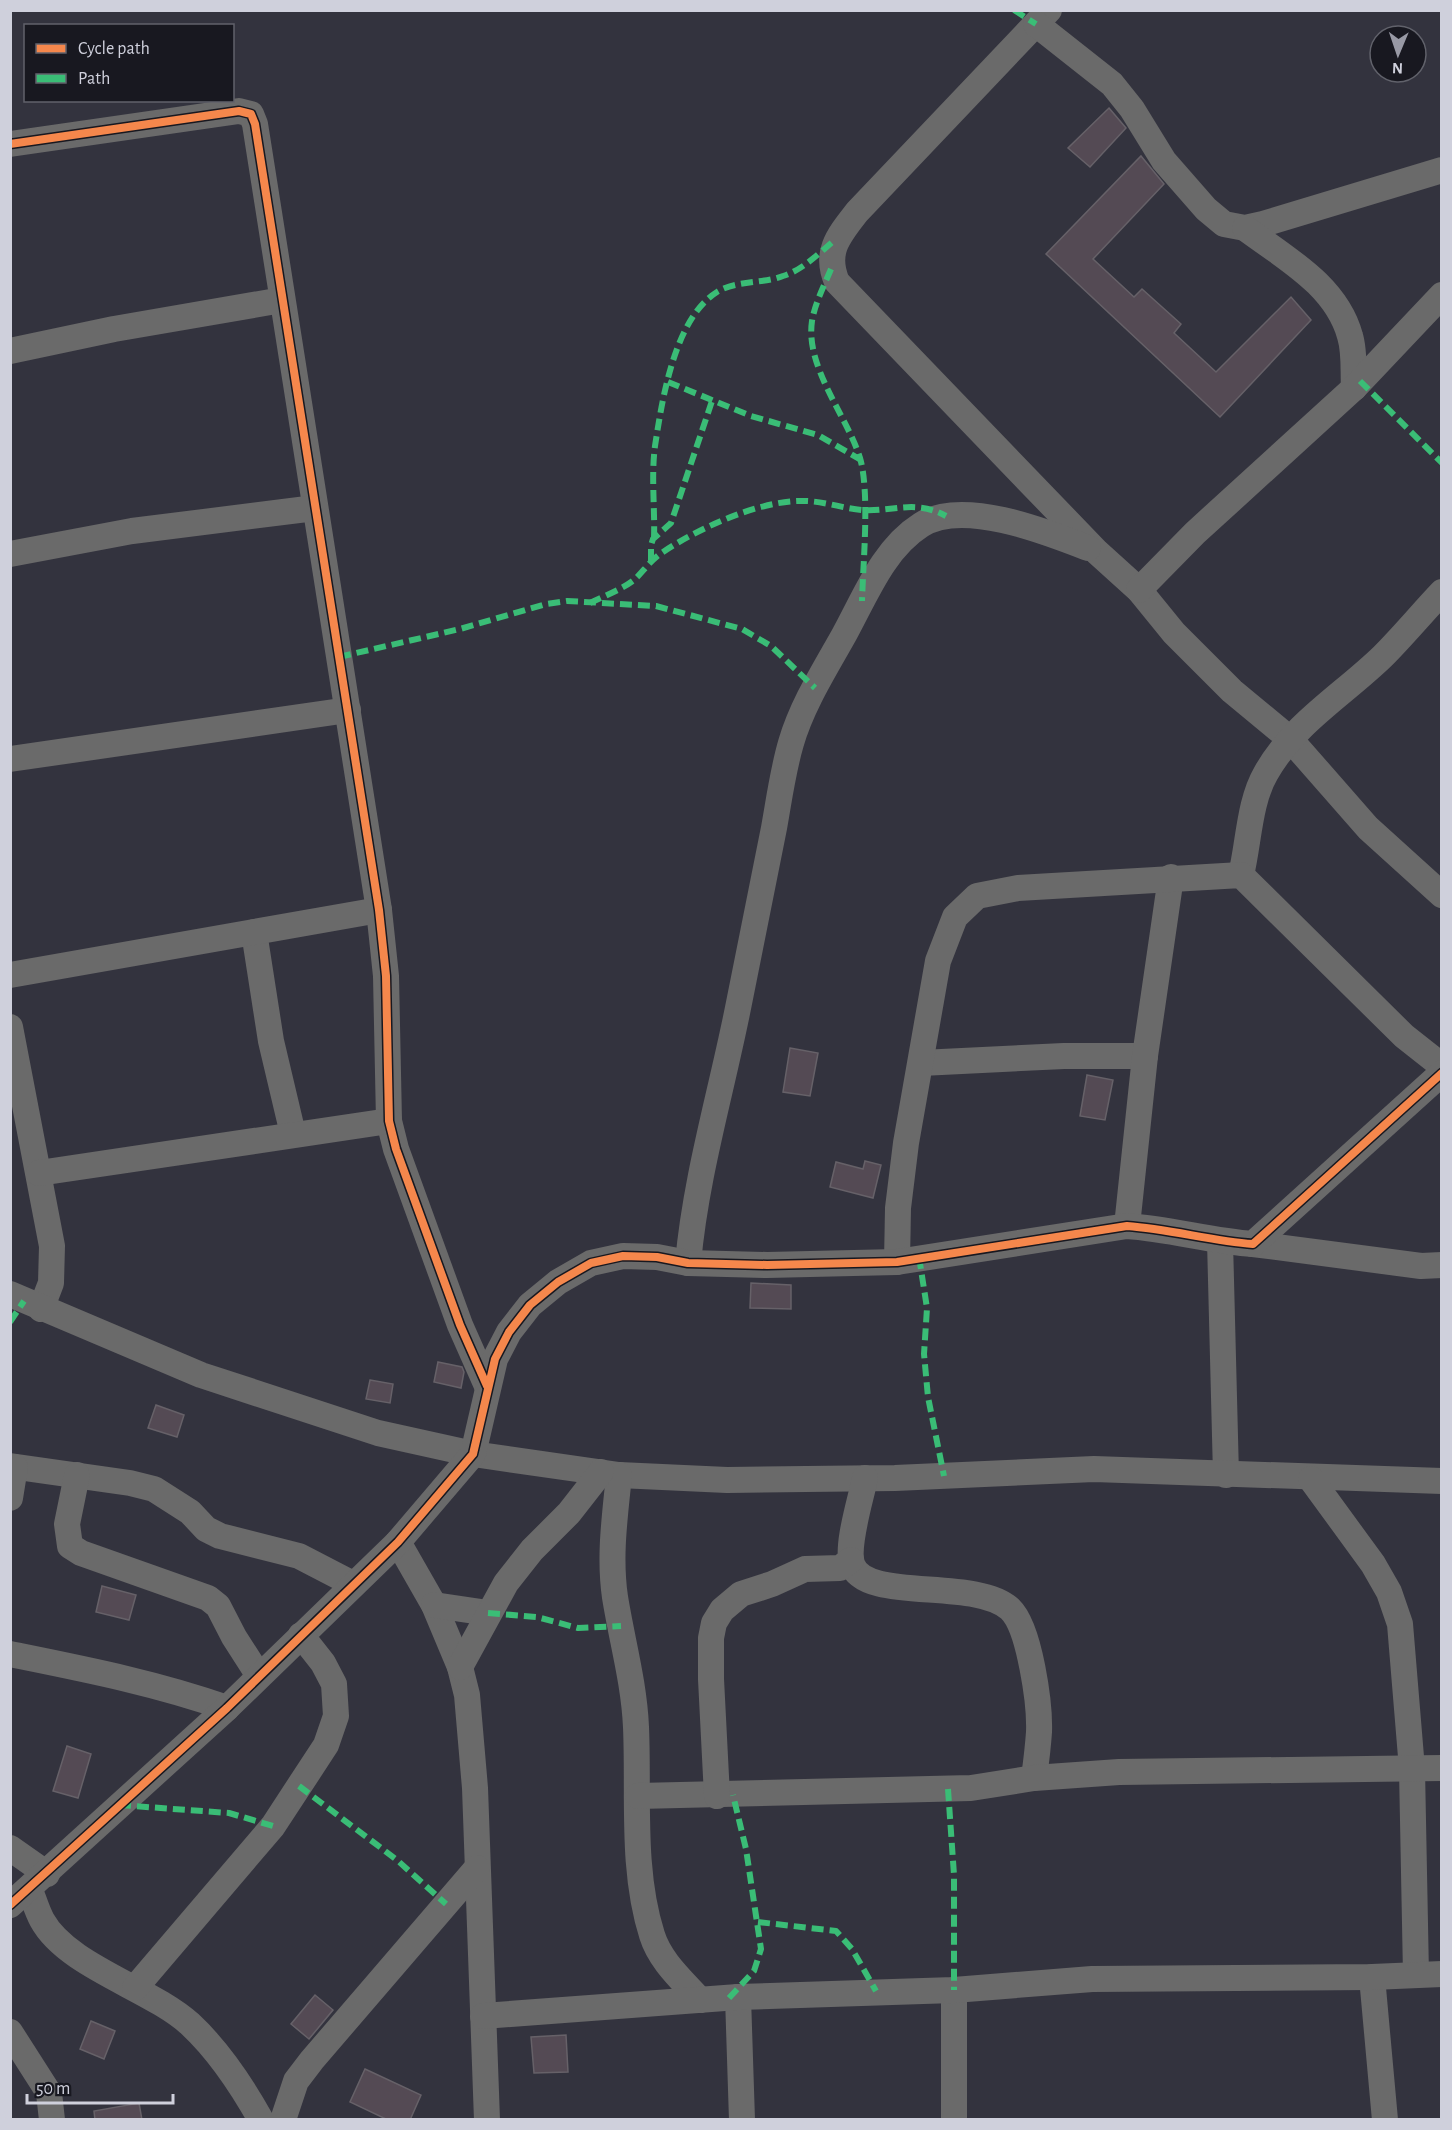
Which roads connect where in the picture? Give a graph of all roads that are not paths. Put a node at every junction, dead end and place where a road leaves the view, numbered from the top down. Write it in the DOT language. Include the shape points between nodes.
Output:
graph roads {
  1 [pos="1043,17"];
  2 [pos="10,144"];
  3 [pos="1442,170"];
  4 [pos="1245,228"];
  5 [pos="1442,295"];
  6 [pos="282,300"];
  7 [pos="10,351"];
  8 [pos="1354,387"];
  9 [pos="315,508"];
  10 [pos="1097,552"];
  11 [pos="10,554"];
  12 [pos="1139,590"];
  13 [pos="1442,592"];
  14 [pos="348,710"];
  15 [pos="1290,739"];
  16 [pos="10,759"];
  17 [pos="1241,875"];
  18 [pos="1171,877"];
  19 [pos="1442,895"];
  20 [pos="379,910"];
  21 [pos="254,932"];
  22 [pos="10,975"];
  23 [pos="10,1027"];
  24 [pos="1145,1056"];
  25 [pos="921,1064"];
  26 [pos="1442,1066"];
  27 [pos="1442,1073"];
  28 [pos="389,1121"];
  29 [pos="293,1134"];
  30 [pos="39,1173"];
  31 [pos="1127,1226"];
  32 [pos="1220,1242"];
  33 [pos="1253,1244"];
  34 [pos="897,1262"];
  35 [pos="688,1263"];
  36 [pos="1442,1265"];
  37 [pos="10,1294"];
  38 [pos="42,1309"];
  39 [pos="487,1386"];
  40 [pos="473,1454"];
  41 [pos="13,1466"];
  42 [pos="610,1473"];
  43 [pos="77,1475"];
  44 [pos="1226,1475"];
  45 [pos="865,1478"];
  46 [pos="1311,1479"];
  47 [pos="1442,1481"];
  48 [pos="10,1498"];
  49 [pos="398,1542"];
  50 [pos="851,1560"];
  51 [pos="352,1584"];
  52 [pos="434,1605"];
  53 [pos="488,1613"];
  54 [pos="301,1635"];
  55 [pos="10,1654"];
  56 [pos="460,1667"];
  57 [pos="259,1676"];
  58 [pos="227,1708"];
  59 [pos="1442,1768"];
  60 [pos="1412,1769"];
  61 [pos="1034,1778"];
  62 [pos="638,1796"];
  63 [pos="717,1796"];
  64 [pos="10,1848"];
  65 [pos="477,1868"];
  66 [pos="29,1890"];
  67 [pos="1429,1974"];
  68 [pos="1372,1977"];
  69 [pos="135,1988"];
  70 [pos="954,1990"];
  71 [pos="738,1997"];
  72 [pos="700,2000"];
  73 [pos="483,2016"];
  74 [pos="10,2032"];
  75 [pos="52,2120"];
  76 [pos="261,2120"];
  77 [pos="283,2120"];
  78 [pos="487,2120"];
  79 [pos="742,2120"];
  80 [pos="954,2120"];
  81 [pos="1385,2120"];
  1 -- 4 [label="street" via="1112,84 1164,160 1206,209 1224,224"];
  1 -- 10 [label="street" via="857,212 836,239 831,269 837,282 864,312"];
  2 -- 6 [label="street" via="240,111 251,114"];
  3 -- 4 [label="street"];
  4 -- 8 [label="street" via="1315,280 1342,312 1351,339"];
  5 -- 8 [label="street"];
  6 -- 7 [label="street"];
  6 -- 9 [label="street"];
  8 -- 12 [label="street"];
  9 -- 11 [label="street" via="132,531"];
  9 -- 14 [label="street"];
  10 -- 12 [label="street"];
  10 -- 35 [label="street" via="1042,530 999,520 946,516 922,524 910,534 872,581 791,742 726,1071 702,1163"];
  12 -- 15 [label="street" via="1174,633 1232,691"];
  13 -- 15 [label="street" via="1382,656"];
  14 -- 16 [label="street"];
  14 -- 20 [label="street"];
  15 -- 17 [label="street" via="1266,773 1256,798"];
  15 -- 19 [label="street" via="1368,828"];
  17 -- 18 [label="street"];
  17 -- 26 [label="street" via="1404,1036"];
  18 -- 24 [label="street"];
  18 -- 25 [label="street" via="1018,888 977,896 955,917 938,961"];
  20 -- 21 [label="street"];
  20 -- 28 [label="street" via="386,976"];
  21 -- 22 [label="street"];
  21 -- 29 [label="street" via="271,1041"];
  23 -- 30 [label="street"];
  24 -- 25 [label="street"];
  24 -- 31 [label="street"];
  25 -- 34 [label="street" via="902,1173"];
  27 -- 33 [label="street"];
  28 -- 29 [label="street"];
  28 -- 39 [label="street" via="460,1325"];
  29 -- 30 [label="street"];
  30 -- 38 [label="street" via="52,1246 51,1283"];
  31 -- 32 [label="street" via="1165,1229"];
  31 -- 34 [label="street"];
  32 -- 33 [label="street"];
  32 -- 44 [label="street"];
  33 -- 36 [label="street" via="1421,1266"];
  34 -- 35 [label="street" via="827,1266"];
  35 -- 39 [label="street" via="623,1256 591,1263 558,1282 530,1305 509,1332"];
  37 -- 38 [label="street"];
  38 -- 40 [label="street" via="201,1375 314,1414"];
  39 -- 40 [label="street"];
  40 -- 42 [label="street"];
  40 -- 49 [label="street"];
  41 -- 43 [label="street"];
  41 -- 48 [label="street"];
  42 -- 45 [label="street" via="727,1480"];
  42 -- 53 [label="street" via="516,1569"];
  42 -- 62 [label="street" via="611,1552 615,1597 633,1685"];
  43 -- 51 [label="street" via="154,1489 220,1536 299,1556"];
  43 -- 57 [label="street" via="67,1524 70,1546 208,1598 218,1606"];
  44 -- 45 [label="street" via="1094,1469"];
  44 -- 46 [label="street"];
  45 -- 50 [label="street"];
  46 -- 47 [label="street"];
  46 -- 60 [label="street" via="1374,1564 1389,1592 1400,1624"];
  49 -- 51 [label="street"];
  49 -- 52 [label="street"];
  50 -- 61 [label="street" via="857,1572 883,1586 956,1590 986,1597 1009,1609 1024,1631 1030,1658 1039,1731"];
  50 -- 63 [label="street" via="840,1568 805,1569 741,1594 722,1610 714,1623 711,1679"];
  51 -- 54 [label="street"];
  52 -- 53 [label="street"];
  52 -- 56 [label="street"];
  53 -- 56 [label="street"];
  54 -- 57 [label="street"];
  54 -- 69 [label="street" via="334,1684 336,1716 326,1745 273,1826"];
  55 -- 58 [label="street" via="122,1676"];
  56 -- 65 [label="street" via="472,1731"];
  57 -- 58 [label="street"];
  58 -- 66 [label="street"];
  59 -- 60 [label="street"];
  60 -- 61 [label="street" via="1119,1772"];
  60 -- 67 [label="street"];
  61 -- 63 [label="street" via="971,1788"];
  62 -- 63 [label="street"];
  62 -- 72 [label="street" via="639,1857 652,1935 660,1955"];
  64 -- 66 [label="street"];
  65 -- 73 [label="street"];
  65 -- 77 [label="street" via="312,2060 296,2082"];
  66 -- 69 [label="street" via="42,1921 71,1951"];
  67 -- 68 [label="street"];
  68 -- 70 [label="street" via="1092,1978"];
  68 -- 81 [label="street"];
  69 -- 76 [label="street" via="190,2024 232,2074"];
  70 -- 71 [label="street"];
  70 -- 80 [label="street"];
  71 -- 72 [label="street"];
  71 -- 79 [label="street"];
  72 -- 73 [label="street"];
  73 -- 78 [label="street"];
  74 -- 75 [label="street" via="49,2093"];
}
